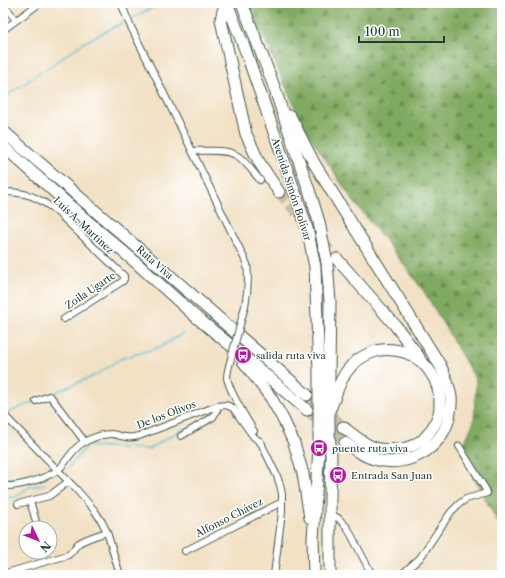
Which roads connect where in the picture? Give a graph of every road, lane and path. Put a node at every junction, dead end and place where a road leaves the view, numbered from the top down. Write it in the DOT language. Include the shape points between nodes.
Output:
graph roads {
  1 [pos="40,3"];
  2 [pos="121,3"];
  3 [pos="227,3"];
  4 [pos="242,3"];
  5 [pos="3,4"];
  6 [pos="16,20"];
  7 [pos="3,30"];
  8 [pos="272,81"];
  9 [pos="3,131"];
  10 [pos="3,146"];
  11 [pos="192,152"];
  12 [pos="260,180"];
  13 [pos="3,192"];
  14 [pos="279,192"];
  15 [pos="337,259"];
  16 [pos="124,276"];
  17 [pos="64,319"];
  18 [pos="240,352"];
  19 [pos="425,364"];
  20 [pos="307,395"];
  21 [pos="36,401"];
  22 [pos="217,406"];
  23 [pos="307,410"];
  24 [pos="329,411"];
  25 [pos="3,414"];
  26 [pos="343,427"];
  27 [pos="180,436"];
  28 [pos="85,442"];
  29 [pos="345,443"];
  30 [pos="262,444"];
  31 [pos="459,446"];
  32 [pos="57,470"];
  33 [pos="68,482"];
  34 [pos="3,486"];
  35 [pos="30,501"];
  36 [pos="282,502"];
  37 [pos="18,504"];
  38 [pos="330,513"];
  39 [pos="36,520"];
  40 [pos="107,532"];
  41 [pos="313,539"];
  42 [pos="185,551"];
  43 [pos="3,574"];
  44 [pos="120,575"];
  45 [pos="274,575"];
  46 [pos="314,575"];
  47 [pos="330,575"];
  48 [pos="373,575"];
  49 [pos="401,575"];
  1 -- 6 [label="street"];
  2 -- 11 [label="street"];
  3 -- 14 [label="highway" via="221,20 246,134 259,162"];
  3 -- 41 [label="highway, Avenida Simón Bolívar" via="298,201 308,232 315,268 319,448"];
  4 -- 8 [label="highway, Avenida Simón Bolívar"];
  5 -- 6 [label="street"];
  6 -- 7 [label="street"];
  8 -- 24 [label="highway, Avenida Simón Bolívar" via="319,222 327,263 330,302"];
  8 -- 29 [label="highway" via="314,163 448,381 451,409 445,429 435,444 422,454 411,459 387,462 362,455"];
  9 -- 20 [label="highway, Ruta Viva"];
  10 -- 18 [label="highway, Ruta Viva" via="196,317"];
  11 -- 12 [label="street" via="235,154"];
  11 -- 30 [label="street, bridge" via="247,264 249,285 227,377 245,416"];
  13 -- 16 [label="street, Luis A. Martinez" via="30,195 44,201"];
  15 -- 19 [label="highway" via="395,325"];
  16 -- 17 [label="street, Zoila Ugarte" via="123,281"];
  18 -- 23 [label="highway, Ruta Viva"];
  18 -- 41 [label="highway" via="244,364 276,406 294,442 303,474"];
  19 -- 24 [label="highway" via="408,352 396,350 383,349 364,355 344,375"];
  19 -- 26 [label="highway" via="434,377 439,391 440,408 434,424 422,440 410,447 375,449"];
  21 -- 28 [label="street" via="51,397"];
  22 -- 27 [label="street" via="218,410 213,417"];
  22 -- 28 [label="street, De los Olivos" via="139,436 111,434"];
  22 -- 30 [label="street" via="226,405 233,408"];
  24 -- 38 [label="highway, Avenida Simón Bolívar"];
  25 -- 32 [label="street"];
  28 -- 32 [label="street, De los Olivos" via="78,446"];
  30 -- 36 [label="street" via="280,484"];
  31 -- 49 [label="street" via="486,493 458,504 420,558"];
  32 -- 33 [label="street"];
  32 -- 34 [label="street, De los Olivos" via="27,482"];
  33 -- 35 [label="street" via="49,496"];
  33 -- 40 [label="street" via="95,511"];
  35 -- 37 [label="street"];
  35 -- 39 [label="street"];
  36 -- 42 [label="street, Alfonso Chávez"];
  36 -- 45 [label="street"];
  38 -- 47 [label="highway, Avenida Simón Bolívar"];
  38 -- 48 [label="street" via="347,527"];
  40 -- 43 [label="street" via="80,542 68,555"];
  40 -- 44 [label="street"];
  41 -- 46 [label="highway, Avenida Simón Bolívar"];
}
